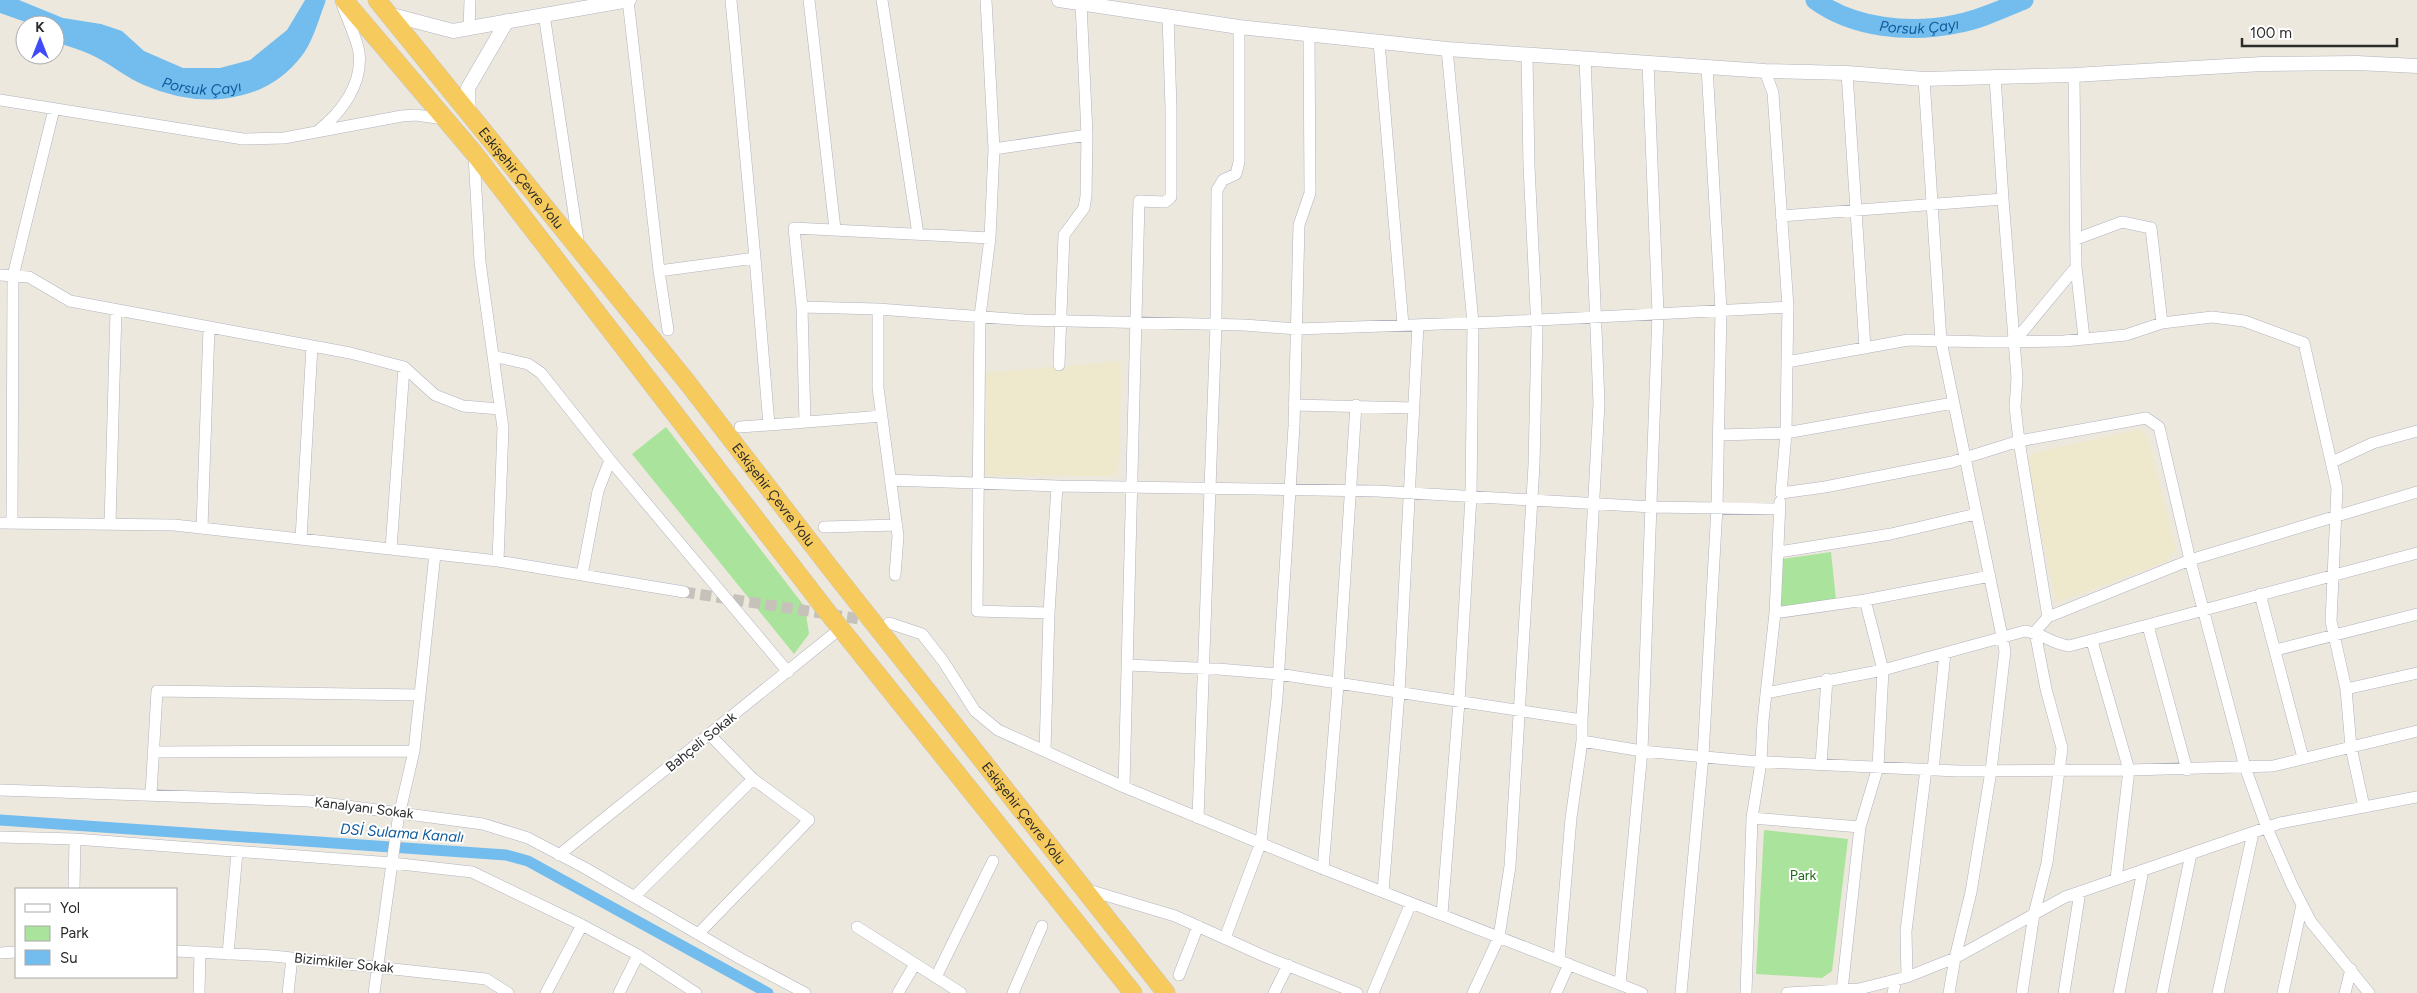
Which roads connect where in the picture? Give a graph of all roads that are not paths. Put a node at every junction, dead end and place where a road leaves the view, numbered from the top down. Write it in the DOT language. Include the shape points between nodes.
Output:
graph roads {
  1 [pos="340,0"];
  2 [pos="344,0"];
  3 [pos="470,0"];
  4 [pos="628,0"];
  5 [pos="731,0"];
  6 [pos="809,0"];
  7 [pos="882,0"];
  8 [pos="986,0"];
  9 [pos="1059,0"];
  10 [pos="1081,3"];
  11 [pos="381,4"];
  12 [pos="577,4"];
  13 [pos="544,14"];
  14 [pos="1168,16"];
  15 [pos="507,21"];
  16 [pos="1239,27"];
  17 [pos="470,29"];
  18 [pos="1309,35"];
  19 [pos="1379,42"];
  20 [pos="1447,49"];
  21 [pos="1527,56"];
  22 [pos="1585,59"];
  23 [pos="1648,64"];
  24 [pos="2417,66"];
  25 [pos="1707,67"];
  26 [pos="1765,71"];
  27 [pos="1847,73"];
  28 [pos="2074,75"];
  29 [pos="1995,77"];
  30 [pos="1924,79"];
  31 [pos="0,100"];
  32 [pos="54,109"];
  33 [pos="469,115"];
  34 [pos="444,119"];
  35 [pos="315,133"];
  36 [pos="1087,136"];
  37 [pos="994,149"];
  38 [pos="474,153"];
  39 [pos="2002,200"];
  40 [pos="1931,203"];
  41 [pos="1857,209"];
  42 [pos="1781,216"];
  43 [pos="835,229"];
  44 [pos="918,234"];
  45 [pos="990,238"];
  46 [pos="2076,239"];
  47 [pos="579,250"];
  48 [pos="755,258"];
  49 [pos="2076,267"];
  50 [pos="659,271"];
  51 [pos="0,275"];
  52 [pos="13,276"];
  53 [pos="1788,307"];
  54 [pos="802,308"];
  55 [pos="878,309"];
  56 [pos="116,310"];
  57 [pos="1721,310"];
  58 [pos="1658,314"];
  59 [pos="980,316"];
  60 [pos="1596,316"];
  61 [pos="1536,320"];
  62 [pos="1060,321"];
  63 [pos="1136,323"];
  64 [pos="1473,323"];
  65 [pos="2162,323"];
  66 [pos="1216,324"];
  67 [pos="1418,325"];
  68 [pos="1403,326"];
  69 [pos="208,328"];
  70 [pos="1297,329"];
  71 [pos="668,330"];
  72 [pos="2084,338"];
  73 [pos="1941,341"];
  74 [pos="2014,342"];
  75 [pos="312,346"];
  76 [pos="1865,348"];
  77 [pos="493,356"];
  78 [pos="1787,362"];
  79 [pos="1059,365"];
  80 [pos="404,367"];
  81 [pos="1953,403"];
  82 [pos="1294,405"];
  83 [pos="1356,405"];
  84 [pos="1414,408"];
  85 [pos="500,409"];
  86 [pos="882,416"];
  87 [pos="805,422"];
  88 [pos="769,425"];
  89 [pos="740,427"];
  90 [pos="2417,432"];
  91 [pos="1786,433"];
  92 [pos="1719,435"];
  93 [pos="2019,441"];
  94 [pos="1964,458"];
  95 [pos="610,460"];
  96 [pos="2332,462"];
  97 [pos="890,480"];
  98 [pos="979,483"];
  99 [pos="1057,486"];
  100 [pos="1131,487"];
  101 [pos="1209,488"];
  102 [pos="1290,489"];
  103 [pos="1350,490"];
  104 [pos="2417,492"];
  105 [pos="1410,493"];
  106 [pos="1781,493"];
  107 [pos="1471,496"];
  108 [pos="1532,499"];
  109 [pos="1594,503"];
  110 [pos="1652,507"];
  111 [pos="1717,507"];
  112 [pos="1780,509"];
  113 [pos="1976,514"];
  114 [pos="2335,517"];
  115 [pos="6,523"];
  116 [pos="110,524"];
  117 [pos="896,525"];
  118 [pos="824,527"];
  119 [pos="202,528"];
  120 [pos="301,539"];
  121 [pos="391,549"];
  122 [pos="1779,552"];
  123 [pos="2417,553"];
  124 [pos="435,554"];
  125 [pos="2190,560"];
  126 [pos="498,561"];
  127 [pos="582,575"];
  128 [pos="896,575"];
  129 [pos="1990,576"];
  130 [pos="2332,577"];
  131 [pos="684,592"];
  132 [pos="2260,594"];
  133 [pos="1866,600"];
  134 [pos="2204,609"];
  135 [pos="1049,613"];
  136 [pos="1776,613"];
  137 [pos="2417,614"];
  138 [pos="2048,618"];
  139 [pos="889,623"];
  140 [pos="2148,626"];
  141 [pos="841,628"];
  142 [pos="2035,632"];
  143 [pos="2334,636"];
  144 [pos="2003,638"];
  145 [pos="2092,641"];
  146 [pos="2276,650"];
  147 [pos="1945,653"];
  148 [pos="1128,666"];
  149 [pos="1203,668"];
  150 [pos="1883,670"];
  151 [pos="788,672"];
  152 [pos="2417,673"];
  153 [pos="1278,674"];
  154 [pos="1827,679"];
  155 [pos="1338,684"];
  156 [pos="2346,690"];
  157 [pos="1399,693"];
  158 [pos="1766,693"];
  159 [pos="420,695"];
  160 [pos="1459,702"];
  161 [pos="1519,712"];
  162 [pos="1582,720"];
  163 [pos="2417,731"];
  164 [pos="710,735"];
  165 [pos="1582,741"];
  166 [pos="2351,747"];
  167 [pos="414,751"];
  168 [pos="1045,751"];
  169 [pos="1642,751"];
  170 [pos="153,752"];
  171 [pos="1703,756"];
  172 [pos="2303,758"];
  173 [pos="1761,762"];
  174 [pos="1821,764"];
  175 [pos="1878,767"];
  176 [pos="2245,768"];
  177 [pos="1930,769"];
  178 [pos="2059,769"];
  179 [pos="1991,770"];
  180 [pos="2129,770"];
  181 [pos="2188,770"];
  182 [pos="753,779"];
  183 [pos="1124,787"];
  184 [pos="0,790"];
  185 [pos="151,794"];
  186 [pos="2417,797"];
  187 [pos="2364,806"];
  188 [pos="399,816"];
  189 [pos="1198,818"];
  190 [pos="1752,818"];
  191 [pos="1860,827"];
  192 [pos="2267,828"];
  193 [pos="2253,833"];
  194 [pos="0,837"];
  195 [pos="75,839"];
  196 [pos="1261,842"];
  197 [pos="237,852"];
  198 [pos="2191,854"];
  199 [pos="559,855"];
  200 [pos="393,858"];
  201 [pos="993,861"];
  202 [pos="1323,869"];
  203 [pos="2143,870"];
  204 [pos="2116,879"];
  205 [pos="74,888"];
  206 [pos="1085,889"];
  207 [pos="1383,892"];
  208 [pos="2080,892"];
  209 [pos="634,897"];
  210 [pos="1411,902"];
  211 [pos="2302,905"];
  212 [pos="1442,914"];
  213 [pos="2034,914"];
  214 [pos="582,924"];
  215 [pos="1042,926"];
  216 [pos="1198,926"];
  217 [pos="857,927"];
  218 [pos="698,934"];
  219 [pos="1500,936"];
  220 [pos="1225,938"];
  221 [pos="15,952"];
  222 [pos="178,952"];
  223 [pos="200,952"];
  224 [pos="0,953"];
  225 [pos="228,954"];
  226 [pos="638,954"];
  227 [pos="292,958"];
  228 [pos="1955,958"];
  229 [pos="1564,962"];
  230 [pos="914,964"];
  231 [pos="1288,965"];
  232 [pos="377,966"];
  233 [pos="2351,969"];
  234 [pos="1179,975"];
  235 [pos="936,978"];
  236 [pos="1902,978"];
  237 [pos="1620,984"];
  238 [pos="1835,991"];
  239 [pos="1015,992"];
  240 [pos="199,993"];
  241 [pos="288,993"];
  242 [pos="374,993"];
  243 [pos="508,993"];
  244 [pos="546,993"];
  245 [pos="619,993"];
  246 [pos="696,993"];
  247 [pos="805,993"];
  248 [pos="898,993"];
  249 [pos="961,993"];
  250 [pos="1133,993"];
  251 [pos="1166,993"];
  252 [pos="1274,993"];
  253 [pos="1357,993"];
  254 [pos="1372,993"];
  255 [pos="1473,993"];
  256 [pos="1556,993"];
  257 [pos="1642,993"];
  258 [pos="1681,993"];
  259 [pos="1746,993"];
  260 [pos="1787,993"];
  261 [pos="1893,993"];
  262 [pos="1949,993"];
  263 [pos="2022,993"];
  264 [pos="2064,993"];
  265 [pos="2119,993"];
  266 [pos="2162,993"];
  267 [pos="2218,993"];
  268 [pos="2283,993"];
  269 [pos="2345,993"];
  270 [pos="2369,993"];
  1 -- 35 [label="street" via="359,52 358,71 348,100"];
  2 -- 34 [label="highway, Eskişehir Çevre Yolu"];
  3 -- 17 [label="street"];
  4 -- 12 [label="street"];
  4 -- 50 [label="street"];
  5 -- 48 [label="street"];
  6 -- 43 [label="street"];
  7 -- 44 [label="street"];
  8 -- 37 [label="street"];
  9 -- 10 [label="street"];
  10 -- 14 [label="street"];
  10 -- 36 [label="street"];
  11 -- 17 [label="street" via="453,31"];
  11 -- 33 [label="highway, Eskişehir Çevre Yolu"];
  12 -- 13 [label="street"];
  13 -- 15 [label="street"];
  13 -- 47 [label="street"];
  14 -- 16 [label="street"];
  14 -- 63 [label="street" via="1170,197 1165,202 1139,201"];
  15 -- 17 [label="street"];
  15 -- 33 [label="street" via="468,88"];
  16 -- 18 [label="street"];
  16 -- 66 [label="street" via="1239,162 1236,174 1223,180 1217,190"];
  18 -- 19 [label="street"];
  18 -- 70 [label="street" via="1310,193 1299,225"];
  19 -- 20 [label="street"];
  19 -- 68 [label="street"];
  20 -- 21 [label="street"];
  20 -- 64 [label="street"];
  21 -- 22 [label="street"];
  21 -- 61 [label="street"];
  22 -- 23 [label="street"];
  22 -- 60 [label="street"];
  23 -- 25 [label="street"];
  23 -- 58 [label="street"];
  24 -- 28 [label="street" via="2262,64"];
  25 -- 26 [label="street"];
  25 -- 57 [label="street"];
  26 -- 27 [label="street"];
  26 -- 42 [label="street" via="1773,94"];
  27 -- 30 [label="street"];
  27 -- 41 [label="street"];
  28 -- 29 [label="street"];
  28 -- 46 [label="street"];
  29 -- 30 [label="street"];
  29 -- 39 [label="street"];
  30 -- 40 [label="street"];
  31 -- 32 [label="street"];
  32 -- 35 [label="street" via="243,139"];
  32 -- 52 [label="street"];
  33 -- 47 [label="highway, Eskişehir Çevre Yolu"];
  34 -- 35 [label="street" via="402,116"];
  34 -- 38 [label="highway, Eskişehir Çevre Yolu"];
  36 -- 37 [label="street"];
  36 -- 62 [label="street" via="1084,208 1064,235"];
  37 -- 45 [label="street"];
  38 -- 77 [label="street" via="480,262"];
  38 -- 141 [label="highway, Eskişehir Çevre Yolu"];
  39 -- 40 [label="street"];
  39 -- 74 [label="street"];
  40 -- 41 [label="street"];
  40 -- 73 [label="street"];
  41 -- 42 [label="street"];
  41 -- 76 [label="street"];
  42 -- 53 [label="street"];
  43 -- 44 [label="street"];
  43 -- 54 [label="street" via="794,228"];
  44 -- 45 [label="street"];
  45 -- 59 [label="street"];
  46 -- 49 [label="street"];
  46 -- 65 [label="street" via="2122,222 2151,228"];
  47 -- 206 [label="highway, Eskişehir Çevre Yolu" via="687,382"];
  48 -- 50 [label="street"];
  48 -- 88 [label="street"];
  49 -- 72 [label="street"];
  49 -- 74 [label="street"];
  50 -- 71 [label="street"];
  51 -- 52 [label="street"];
  52 -- 56 [label="street" via="29,277 70,301"];
  52 -- 115 [label="street"];
  53 -- 57 [label="street"];
  53 -- 78 [label="street"];
  54 -- 55 [label="street"];
  54 -- 87 [label="street"];
  55 -- 59 [label="street"];
  55 -- 86 [label="street" via="878,388"];
  56 -- 69 [label="street"];
  56 -- 116 [label="street"];
  57 -- 58 [label="street"];
  57 -- 92 [label="street"];
  58 -- 60 [label="street"];
  58 -- 110 [label="street"];
  59 -- 62 [label="street"];
  59 -- 98 [label="street"];
  60 -- 61 [label="street"];
  60 -- 109 [label="street" via="1599,403"];
  61 -- 64 [label="street"];
  61 -- 108 [label="street"];
  62 -- 63 [label="street"];
  62 -- 79 [label="street"];
  63 -- 66 [label="street"];
  63 -- 100 [label="street"];
  64 -- 67 [label="street"];
  64 -- 107 [label="street"];
  65 -- 72 [label="street" via="2126,334"];
  65 -- 96 [label="street" via="2212,317 2244,321 2304,343"];
  66 -- 70 [label="street"];
  66 -- 101 [label="street"];
  67 -- 68 [label="street"];
  67 -- 84 [label="street"];
  68 -- 70 [label="street"];
  69 -- 75 [label="street"];
  69 -- 119 [label="street"];
  70 -- 82 [label="street"];
  72 -- 74 [label="street"];
  73 -- 74 [label="street"];
  73 -- 76 [label="street" via="1908,340"];
  73 -- 81 [label="street"];
  74 -- 93 [label="street"];
  75 -- 80 [label="street"];
  75 -- 120 [label="street"];
  76 -- 78 [label="street"];
  77 -- 85 [label="street"];
  77 -- 95 [label="street" via="528,364 541,373"];
  78 -- 91 [label="street"];
  80 -- 85 [label="street" via="435,395 463,406"];
  80 -- 121 [label="street"];
  81 -- 91 [label="street"];
  81 -- 94 [label="street"];
  82 -- 83 [label="street"];
  82 -- 102 [label="street"];
  83 -- 84 [label="street"];
  83 -- 103 [label="street"];
  84 -- 105 [label="street"];
  85 -- 126 [label="street"];
  86 -- 87 [label="street"];
  86 -- 97 [label="street"];
  87 -- 88 [label="street"];
  88 -- 89 [label="street"];
  90 -- 96 [label="street" via="2373,443"];
  91 -- 92 [label="street"];
  91 -- 106 [label="street"];
  92 -- 111 [label="street"];
  93 -- 94 [label="street"];
  93 -- 125 [label="street" via="2146,418 2159,427"];
  93 -- 138 [label="street"];
  94 -- 106 [label="street"];
  94 -- 113 [label="street"];
  95 -- 127 [label="street" via="598,491"];
  95 -- 151 [label="street"];
  96 -- 114 [label="street" via="2337,488"];
  97 -- 98 [label="street"];
  97 -- 117 [label="street"];
  98 -- 99 [label="street"];
  98 -- 135 [label="street" via="977,611"];
  99 -- 100 [label="street"];
  99 -- 135 [label="street"];
  100 -- 101 [label="street"];
  100 -- 148 [label="street"];
  101 -- 102 [label="street"];
  101 -- 149 [label="street"];
  102 -- 103 [label="street"];
  102 -- 153 [label="street"];
  103 -- 105 [label="street"];
  103 -- 155 [label="street"];
  104 -- 114 [label="street"];
  105 -- 107 [label="street"];
  105 -- 157 [label="street"];
  106 -- 112 [label="street"];
  107 -- 108 [label="street"];
  107 -- 160 [label="street"];
  108 -- 109 [label="street"];
  108 -- 161 [label="street"];
  109 -- 110 [label="street"];
  109 -- 162 [label="street"];
  110 -- 111 [label="street"];
  110 -- 169 [label="street"];
  111 -- 112 [label="street"];
  111 -- 171 [label="street"];
  112 -- 122 [label="street"];
  113 -- 122 [label="street" via="1891,534"];
  113 -- 129 [label="street"];
  114 -- 125 [label="street"];
  114 -- 130 [label="street"];
  115 -- 116 [label="street"];
  116 -- 119 [label="street" via="174,524"];
  117 -- 118 [label="street"];
  117 -- 128 [label="street"];
  119 -- 120 [label="street"];
  120 -- 121 [label="street"];
  121 -- 124 [label="street"];
  122 -- 136 [label="street"];
  123 -- 130 [label="street"];
  124 -- 126 [label="street"];
  124 -- 159 [label="street"];
  125 -- 134 [label="street"];
  125 -- 138 [label="street"];
  126 -- 127 [label="street"];
  127 -- 131 [label="street"];
  129 -- 133 [label="street"];
  129 -- 144 [label="street"];
  130 -- 132 [label="street"];
  130 -- 143 [label="street" via="2330,621"];
  132 -- 134 [label="street"];
  132 -- 146 [label="street"];
  133 -- 136 [label="street"];
  133 -- 150 [label="street"];
  134 -- 140 [label="street"];
  134 -- 176 [label="street"];
  135 -- 168 [label="street"];
  136 -- 158 [label="street"];
  137 -- 143 [label="street"];
  138 -- 142 [label="street"];
  139 -- 168 [label="street" via="922,634 975,711 998,730"];
  140 -- 145 [label="street"];
  140 -- 181 [label="street"];
  141 -- 151 [label="street, Bahçeli Sokak"];
  141 -- 250 [label="highway, Eskişehir Çevre Yolu"];
  142 -- 144 [label="street"];
  142 -- 145 [label="street" via="2061,645"];
  142 -- 178 [label="street" via="2062,748"];
  143 -- 146 [label="street"];
  143 -- 156 [label="street"];
  144 -- 147 [label="street"];
  144 -- 179 [label="street" via="2005,651"];
  145 -- 180 [label="street"];
  146 -- 172 [label="street"];
  147 -- 150 [label="street"];
  147 -- 177 [label="street"];
  148 -- 149 [label="street"];
  148 -- 183 [label="street"];
  149 -- 153 [label="street"];
  149 -- 189 [label="street"];
  150 -- 154 [label="street"];
  150 -- 175 [label="street"];
  151 -- 164 [label="street, Bahçeli Sokak"];
  152 -- 156 [label="street"];
  153 -- 155 [label="street"];
  153 -- 196 [label="street"];
  154 -- 158 [label="street"];
  154 -- 174 [label="street"];
  155 -- 157 [label="street"];
  155 -- 202 [label="street"];
  156 -- 166 [label="street"];
  157 -- 160 [label="street"];
  157 -- 207 [label="street"];
  158 -- 173 [label="street"];
  159 -- 167 [label="street"];
  159 -- 170 [label="street" via="157,691"];
  160 -- 161 [label="street"];
  160 -- 212 [label="street"];
  161 -- 162 [label="street"];
  161 -- 219 [label="street" via="1510,866"];
  162 -- 165 [label="street"];
  163 -- 166 [label="street"];
  164 -- 182 [label="street"];
  164 -- 199 [label="street, Bahçeli Sokak"];
  165 -- 169 [label="street"];
  165 -- 229 [label="street" via="1571,818"];
  166 -- 172 [label="street"];
  166 -- 187 [label="street"];
  167 -- 170 [label="street"];
  167 -- 188 [label="street"];
  168 -- 183 [label="street"];
  169 -- 171 [label="street"];
  169 -- 237 [label="street"];
  170 -- 185 [label="street"];
  171 -- 173 [label="street"];
  171 -- 258 [label="street"];
  172 -- 176 [label="street" via="2273,766"];
  173 -- 174 [label="street"];
  173 -- 190 [label="street"];
  174 -- 175 [label="street"];
  175 -- 177 [label="street"];
  175 -- 191 [label="street"];
  176 -- 181 [label="street"];
  176 -- 192 [label="street"];
  177 -- 179 [label="street"];
  177 -- 236 [label="street"];
  178 -- 179 [label="street"];
  178 -- 180 [label="street"];
  178 -- 213 [label="street" via="2047,863"];
  179 -- 228 [label="street" via="1971,892"];
  180 -- 181 [label="street"];
  180 -- 204 [label="street"];
  182 -- 209 [label="street"];
  182 -- 218 [label="street" via="809,820"];
  183 -- 189 [label="street"];
  184 -- 185 [label="street, Kanalyanı Sokak"];
  185 -- 188 [label="street, Kanalyanı Sokak" via="309,800"];
  186 -- 187 [label="street"];
  187 -- 192 [label="street"];
  188 -- 199 [label="street, Kanalyanı Sokak" via="482,824 528,838"];
  188 -- 200 [label="street"];
  189 -- 196 [label="street"];
  190 -- 191 [label="street"];
  190 -- 259 [label="street"];
  191 -- 238 [label="street"];
  192 -- 193 [label="street"];
  192 -- 211 [label="street"];
  193 -- 198 [label="street"];
  193 -- 267 [label="street"];
  194 -- 195 [label="street"];
  195 -- 197 [label="street"];
  195 -- 205 [label="street"];
  196 -- 202 [label="street"];
  196 -- 220 [label="street"];
  197 -- 200 [label="street"];
  197 -- 225 [label="street"];
  198 -- 203 [label="street"];
  198 -- 266 [label="street"];
  199 -- 209 [label="street, Kanalyanı Sokak"];
  200 -- 214 [label="street" via="472,872"];
  200 -- 232 [label="street"];
  201 -- 235 [label="street"];
  202 -- 207 [label="street"];
  203 -- 204 [label="street"];
  203 -- 265 [label="street"];
  204 -- 208 [label="street"];
  206 -- 216 [label="street"];
  206 -- 251 [label="highway, Eskişehir Çevre Yolu"];
  207 -- 210 [label="street"];
  208 -- 213 [label="street"];
  208 -- 264 [label="street"];
  209 -- 218 [label="street, Kanalyanı Sokak"];
  210 -- 212 [label="street"];
  210 -- 254 [label="street"];
  211 -- 233 [label="street" via="2311,922"];
  211 -- 268 [label="street"];
  212 -- 219 [label="street"];
  213 -- 228 [label="street"];
  213 -- 263 [label="street"];
  214 -- 226 [label="street"];
  214 -- 244 [label="street"];
  215 -- 239 [label="street"];
  216 -- 220 [label="street"];
  216 -- 234 [label="street"];
  217 -- 230 [label="street"];
  218 -- 247 [label="street, Kanalyanı Sokak"];
  219 -- 229 [label="street"];
  219 -- 255 [label="street"];
  220 -- 231 [label="street"];
  221 -- 224 [label="street"];
  222 -- 223 [label="street, Bizimkiler Sokak"];
  223 -- 225 [label="street, Bizimkiler Sokak"];
  223 -- 240 [label="street"];
  225 -- 227 [label="street, Bizimkiler Sokak"];
  226 -- 245 [label="street"];
  226 -- 246 [label="street"];
  227 -- 232 [label="street, Bizimkiler Sokak"];
  227 -- 241 [label="street"];
  228 -- 236 [label="street"];
  228 -- 262 [label="street"];
  229 -- 237 [label="street"];
  229 -- 256 [label="street"];
  230 -- 235 [label="street"];
  230 -- 248 [label="street"];
  231 -- 252 [label="street"];
  231 -- 253 [label="street"];
  232 -- 242 [label="street"];
  232 -- 243 [label="street, Bizimkiler Sokak" via="486,979"];
  233 -- 269 [label="street"];
  233 -- 270 [label="street"];
  235 -- 249 [label="street"];
  236 -- 238 [label="street" via="1859,989"];
  236 -- 261 [label="street"];
  237 -- 257 [label="street"];
  238 -- 260 [label="street"];
}
